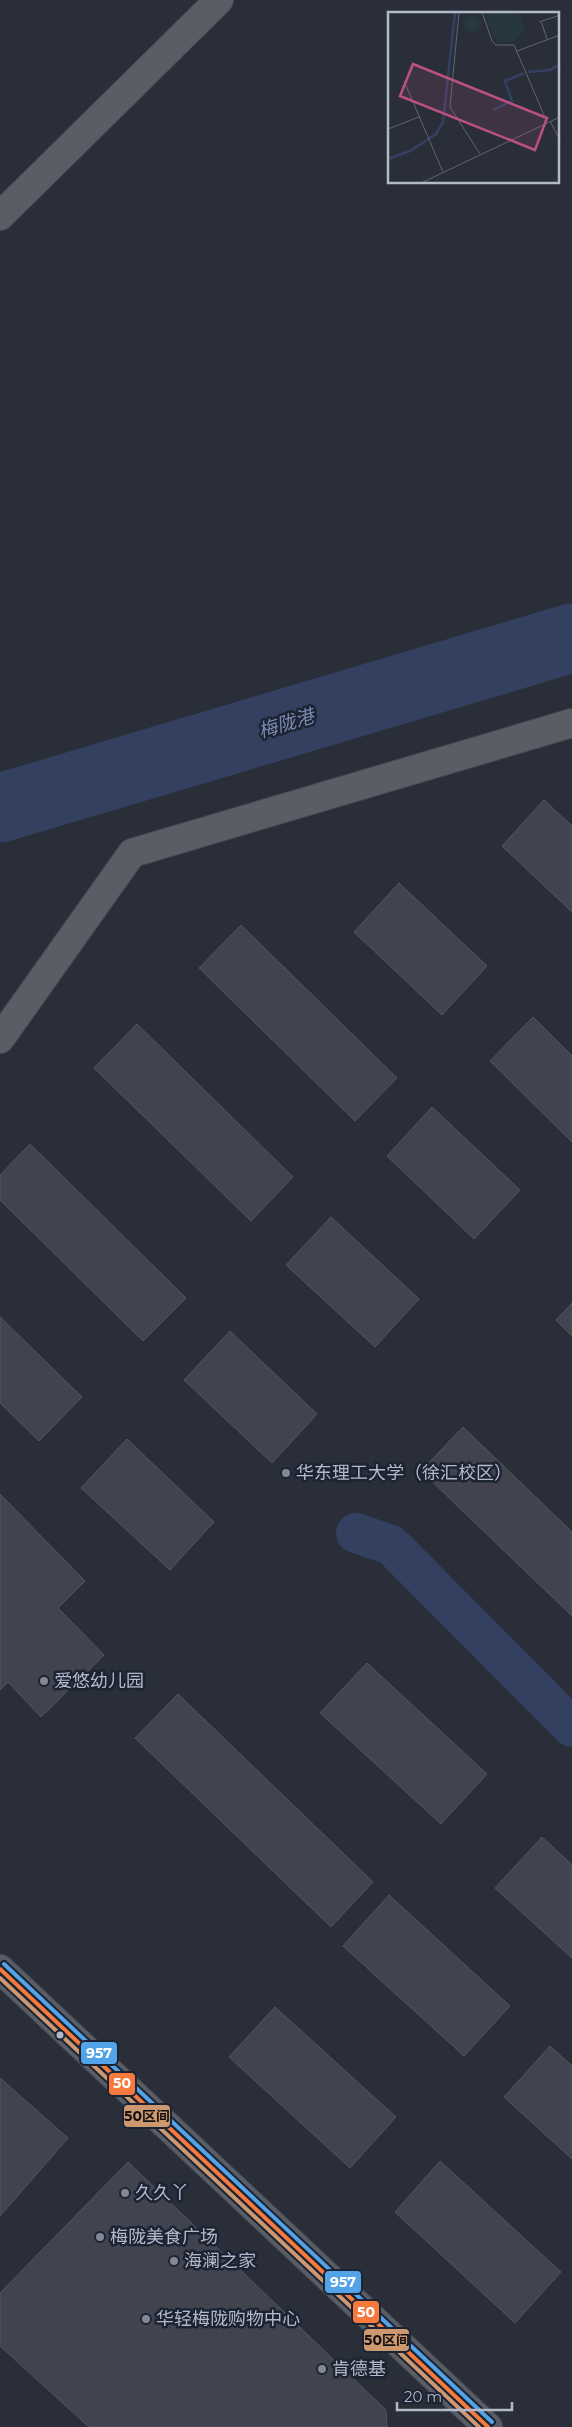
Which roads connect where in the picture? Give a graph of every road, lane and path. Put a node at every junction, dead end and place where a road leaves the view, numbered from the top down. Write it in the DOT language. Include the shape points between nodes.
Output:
graph roads {
  1 [pos="219,0"];
  2 [pos="0,216"];
  3 [pos="572,723"];
  4 [pos="0,1039"];
  5 [pos="0,1969"];
  6 [pos="488,2427"];
  1 -- 2 [label="street"];
  3 -- 4 [label="street" via="132,853"];
  5 -- 6 [label="street"];
}
